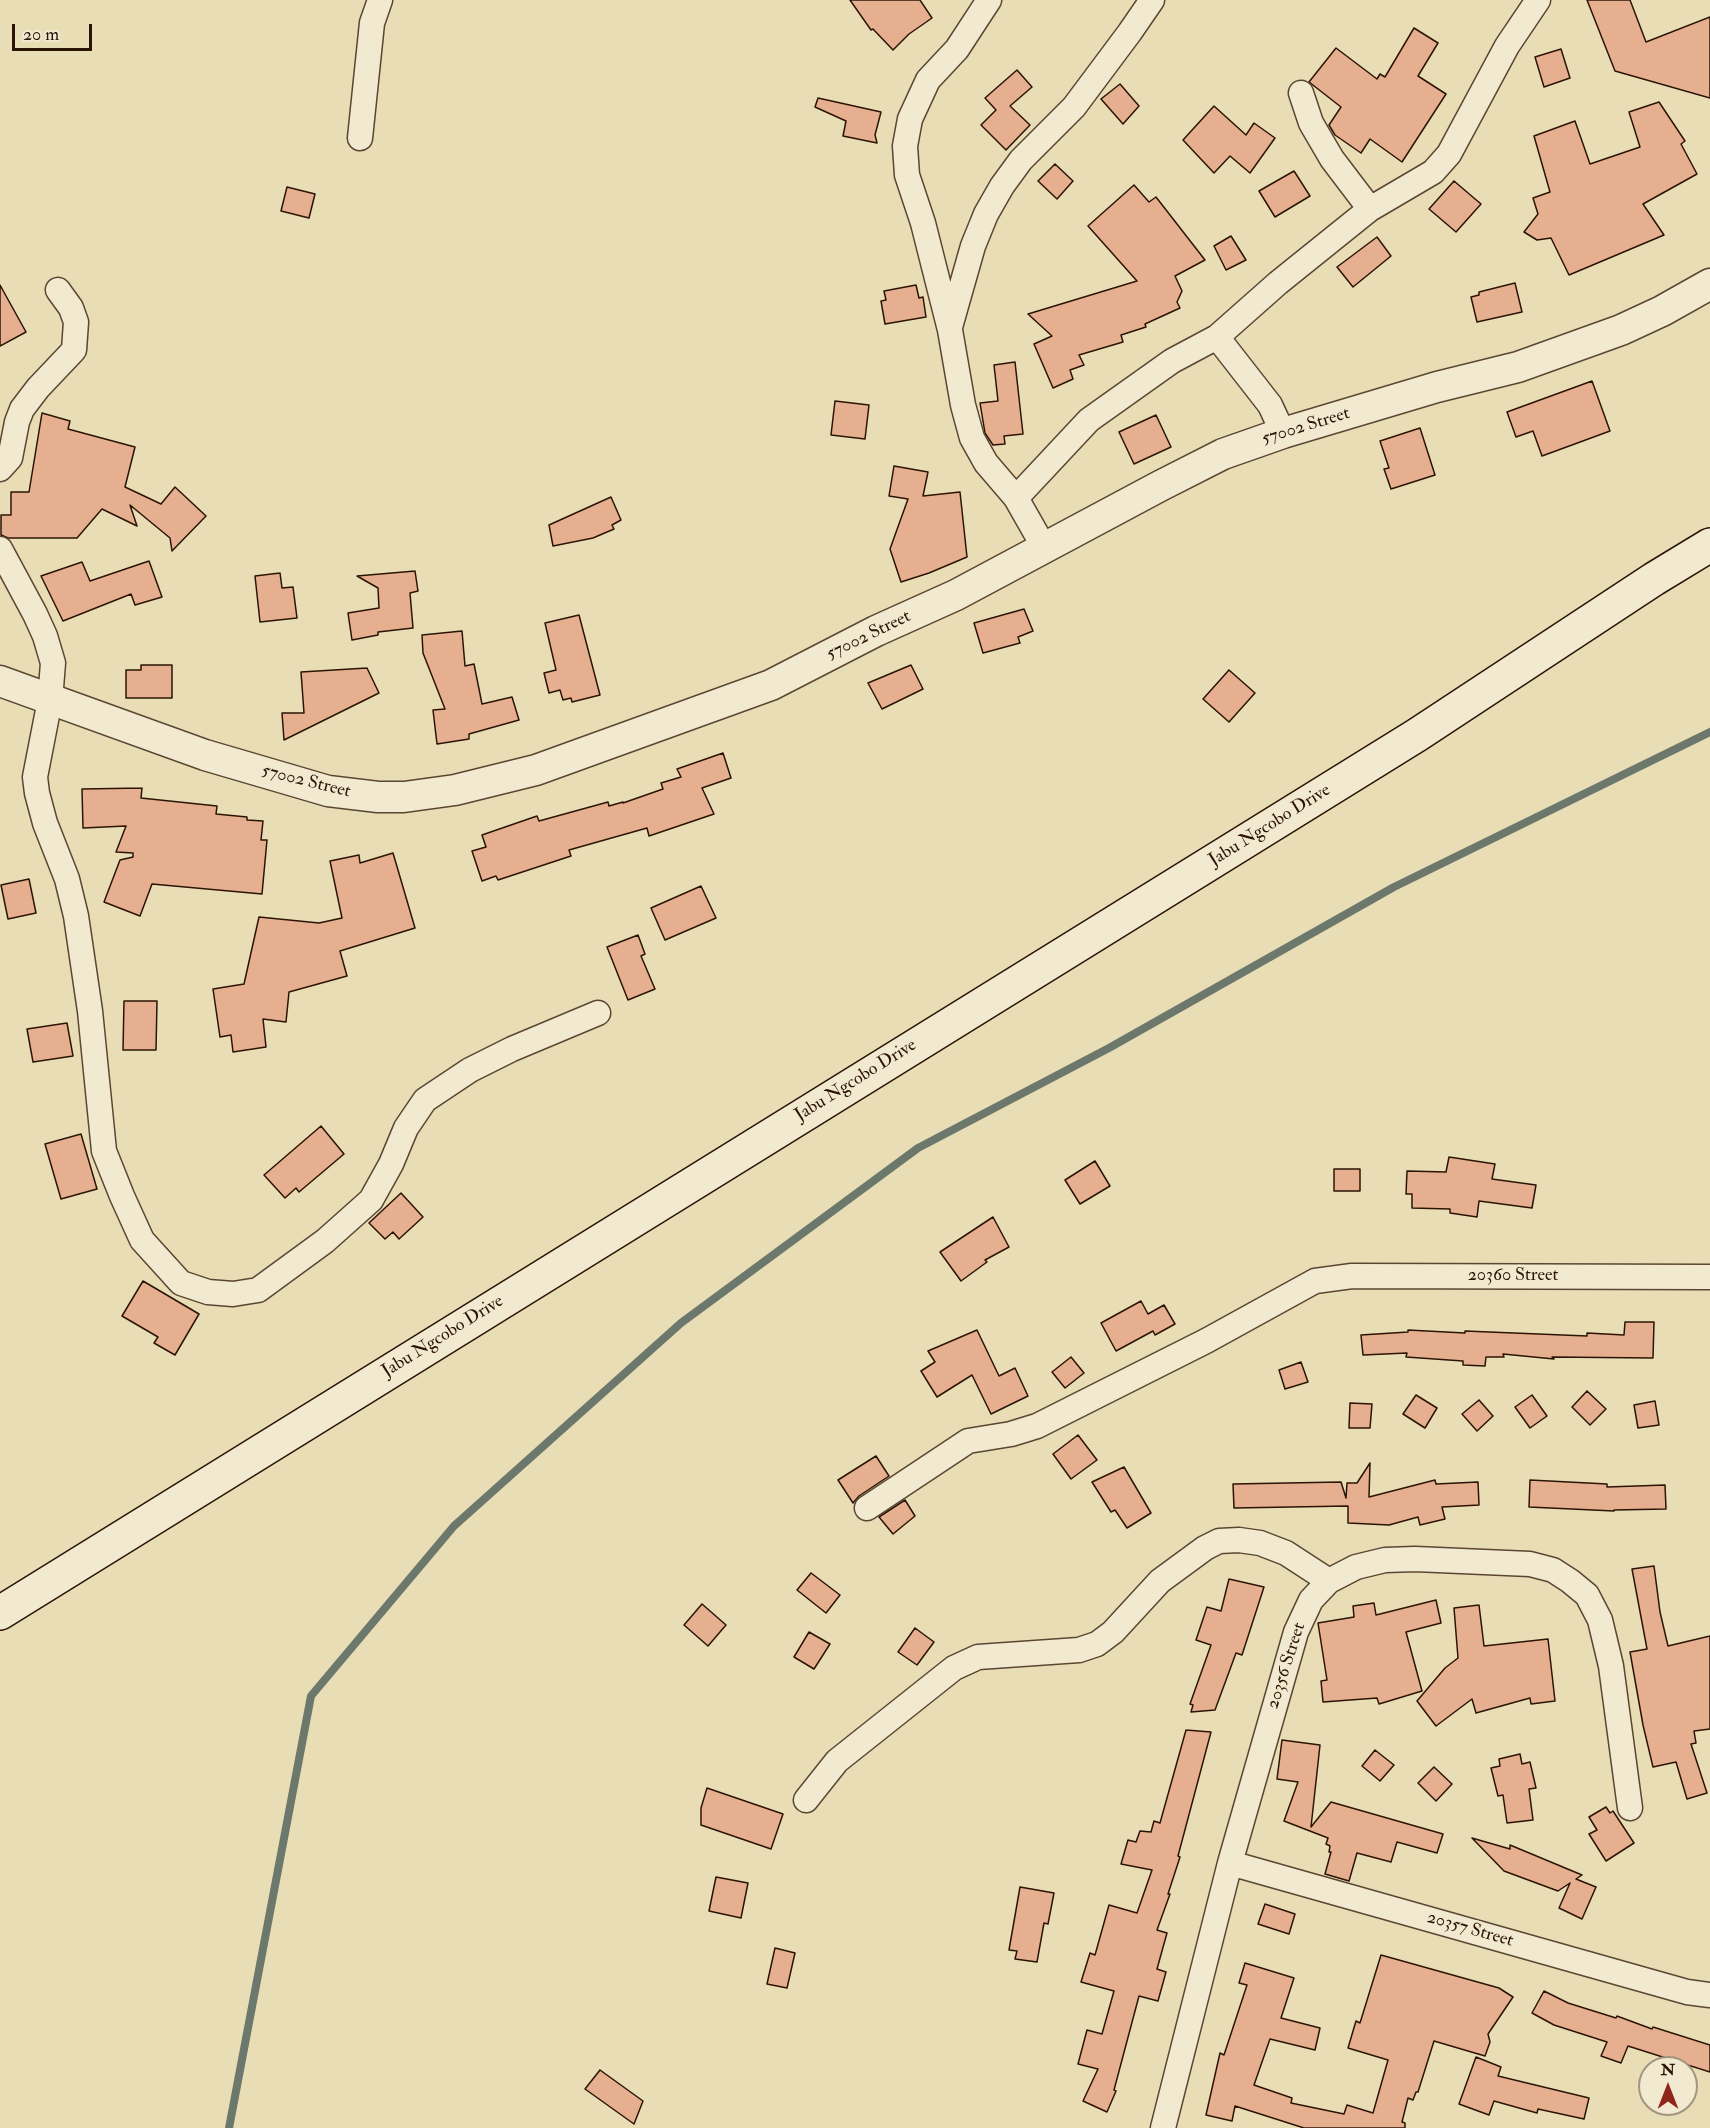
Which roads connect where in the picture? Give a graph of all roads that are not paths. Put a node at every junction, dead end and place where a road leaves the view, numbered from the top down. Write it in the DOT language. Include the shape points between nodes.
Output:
graph roads {
  1 [pos="380,0"];
  2 [pos="990,0"];
  3 [pos="1152,0"];
  4 [pos="1539,0"];
  5 [pos="1301,93"];
  6 [pos="360,138"];
  7 [pos="1370,209"];
  8 [pos="1710,284"];
  9 [pos="58,290"];
  10 [pos="950,330"];
  11 [pos="1217,337"];
  12 [pos="1283,433"];
  13 [pos="0,469"];
  14 [pos="1016,498"];
  15 [pos="1710,545"];
  16 [pos="0,549"];
  17 [pos="1045,549"];
  18 [pos="0,681"];
  19 [pos="50,700"];
  20 [pos="598,1013"];
  21 [pos="1710,1276"];
  22 [pos="867,1508"];
  23 [pos="1329,1581"];
  24 [pos="0,1613"];
  25 [pos="806,1800"];
  26 [pos="1630,1808"];
  27 [pos="1230,1863"];
  28 [pos="1710,1995"];
  29 [pos="1163,2128"];
  1 -- 6 [label="street" via="372,23"];
  2 -- 10 [label="street" via="957,49 928,80 910,119 905,146 907,175"];
  3 -- 10 [label="street" via="1074,107 1002,186 973,246"];
  4 -- 7 [label="street" via="1507,46 1449,154 1433,172"];
  5 -- 7 [label="street" via="1311,123 1327,150"];
  7 -- 11 [label="street"];
  8 -- 12 [label="street, 57002 Street" via="1621,330 1518,367"];
  9 -- 13 [label="street" via="76,322 74,350 22,409 10,458"];
  10 -- 14 [label="street" via="972,438 986,463"];
  11 -- 12 [label="street" via="1270,405"];
  11 -- 14 [label="street" via="1172,361 1089,420"];
  12 -- 17 [label="street, 57002 Street" via="1223,454"];
  14 -- 17 [label="street"];
  15 -- 24 [label="main road, Jabu Ngcobo Drive" via="1407,741"];
  16 -- 19 [label="street" via="45,636 53,663"];
  17 -- 19 [label="street, 57002 Street" via="771,685 537,770 429,795 378,797 319,789 205,755"];
  18 -- 19 [label="street, 57002 Street"];
  19 -- 20 [label="street" via="35,777 45,823 67,879 76,916 104,1151 142,1240 181,1283 208,1292 258,1290 325,1241 371,1200 406,1128 425,1100 512,1048"];
  21 -- 22 [label="street, 20360 Street" via="1352,1276 1315,1281 1037,1426 968,1441"];
  23 -- 25 [label="street" via="1269,1546 1219,1541 1160,1581 1097,1644 1079,1650 978,1657 954,1668 837,1761"];
  23 -- 26 [label="street, 20356 Street" via="1356,1567 1385,1560 1415,1559 1530,1564 1553,1570 1570,1581 1587,1595 1599,1620 1611,1666"];
  23 -- 27 [label="street, 20356 Street" via="1311,1600 1296,1632"];
  27 -- 28 [label="street, 20357 Street" via="1687,1992"];
  27 -- 29 [label="street, 20356 Street"];
}
